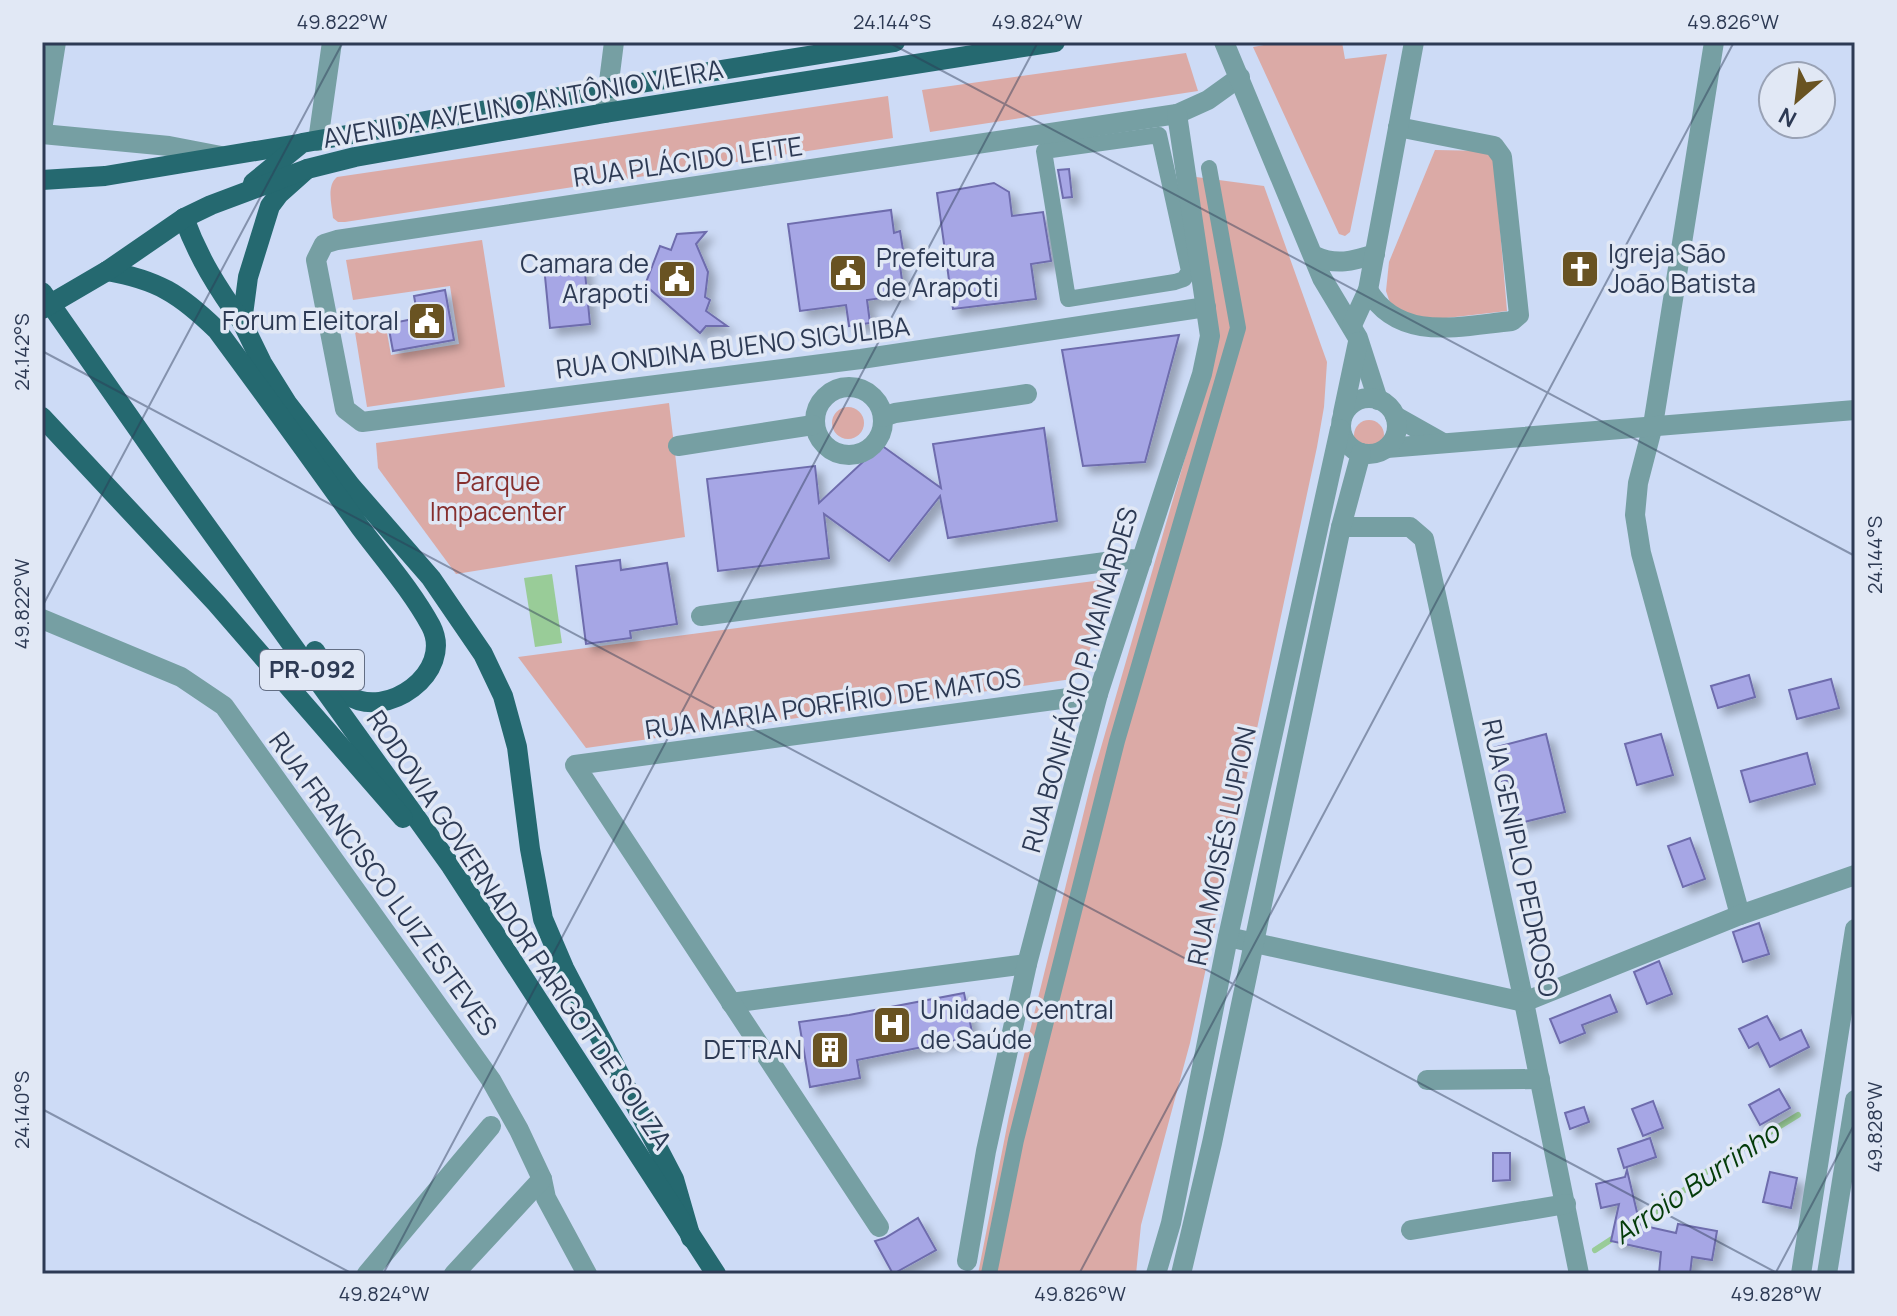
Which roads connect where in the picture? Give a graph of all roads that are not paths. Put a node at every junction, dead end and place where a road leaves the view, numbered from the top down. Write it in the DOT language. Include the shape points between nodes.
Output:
graph roads {
  1 [pos="56,42"];
  2 [pos="332,42"];
  3 [pos="614,42"];
  4 [pos="895,42"];
  5 [pos="1055,42"];
  6 [pos="1224,42"];
  7 [pos="1414,42"];
  8 [pos="1714,42"];
  9 [pos="1240,77"];
  10 [pos="610,88"];
  11 [pos="605,113"];
  12 [pos="1177,114"];
  13 [pos="1398,127"];
  14 [pos="42,132"];
  15 [pos="310,142"];
  16 [pos="225,156"];
  17 [pos="1209,168"];
  18 [pos="307,169"];
  19 [pos="42,180"];
  20 [pos="241,194"];
  21 [pos="184,218"];
  22 [pos="1375,254"];
  23 [pos="1315,256"];
  24 [pos="107,271"];
  25 [pos="1368,290"];
  26 [pos="42,292"];
  27 [pos="1068,299"];
  28 [pos="1206,307"];
  29 [pos="42,309"];
  30 [pos="242,322"];
  31 [pos="1355,332"];
  32 [pos="861,359"];
  33 [pos="817,364"];
  34 [pos="860,388"];
  35 [pos="828,393"];
  36 [pos="1027,394"];
  37 [pos="1378,400"];
  38 [pos="1855,410"];
  39 [pos="1395,416"];
  40 [pos="42,417"];
  41 [pos="883,417"];
  42 [pos="1342,421"];
  43 [pos="362,422"];
  44 [pos="813,425"];
  45 [pos="1653,425"];
  46 [pos="1443,443"];
  47 [pos="678,446"];
  48 [pos="1387,448"];
  49 [pos="1361,453"];
  50 [pos="170,475"];
  51 [pos="1341,527"];
  52 [pos="1142,560"];
  53 [pos="701,616"];
  54 [pos="42,619"];
  55 [pos="1098,694"];
  56 [pos="451,866"];
  57 [pos="1855,875"];
  58 [pos="1740,915"];
  59 [pos="1855,929"];
  60 [pos="1228,937"];
  61 [pos="1253,943"];
  62 [pos="1027,964"];
  63 [pos="1524,1002"];
  64 [pos="731,1003"];
  65 [pos="1540,1079"];
  66 [pos="1427,1080"];
  67 [pos="1855,1100"];
  68 [pos="491,1126"];
  69 [pos="1187,1138"];
  70 [pos="1212,1143"];
  71 [pos="542,1179"];
  72 [pos="1566,1204"];
  73 [pos="879,1227"];
  74 [pos="1411,1230"];
  75 [pos="691,1238"];
  76 [pos="967,1261"];
  77 [pos="367,1274"];
  78 [pos="454,1274"];
  79 [pos="587,1274"];
  80 [pos="716,1274"];
  81 [pos="989,1274"];
  82 [pos="1156,1274"];
  83 [pos="1181,1274"];
  84 [pos="1579,1274"];
  85 [pos="1801,1274"];
  86 [pos="1827,1274"];
  1 -- 14 [label="street"];
  2 -- 15 [label="street"];
  3 -- 10 [label="street"];
  4 -- 10 [label="main road, AVENIDA AVELINO ANTÔNIO VIEIRA"];
  5 -- 11 [label="main road, AVENIDA AVELINO ANTÔNIO VIEIRA"];
  6 -- 9 [label="street"];
  7 -- 13 [label="street, RUA MOISÉS LUPION"];
  8 -- 45 [label="street"];
  9 -- 12 [label="street, RUA PLÁCIDO LEITE"];
  9 -- 23 [label="street"];
  10 -- 11 [label="street"];
  10 -- 15 [label="main road, AVENIDA AVELINO ANTÔNIO VIEIRA"];
  11 -- 18 [label="main road, AVENIDA AVELINO ANTÔNIO VIEIRA"];
  12 -- 28 [label="street, RUA BONIFÁCIO P. MAINARDES"];
  12 -- 43 [label="street, RUA PLÁCIDO LEITE" via="324,244 316,260 345,409"];
  13 -- 22 [label="street, RUA MOISÉS LUPION"];
  13 -- 25 [label="street" via="1494,146 1502,157 1519,315 1512,321 1432,329 1394,317"];
  14 -- 16 [label="street"];
  15 -- 16 [label="main road"];
  15 -- 20 [label="main road, AVENIDA AVELINO ANTÔNIO VIEIRA"];
  16 -- 19 [label="main road" via="105,176"];
  17 -- 81 [label="street" via="1238,328 1117,741 1016,1140"];
  18 -- 20 [label="main road, AVENIDA AVELINO ANTÔNIO VIEIRA"];
  18 -- 30 [label="main road" via="270,206 248,277"];
  20 -- 21 [label="main road, AVENIDA AVELINO ANTÔNIO VIEIRA"];
  21 -- 24 [label="main road, AVENIDA AVELINO ANTÔNIO VIEIRA"];
  21 -- 30 [label="main road" via="202,261"];
  22 -- 23 [label="street" via="1328,263"];
  22 -- 25 [label="street, RUA MOISÉS LUPION"];
  23 -- 31 [label="street" via="1322,278"];
  24 -- 29 [label="main road, AVENIDA AVELINO ANTÔNIO VIEIRA"];
  24 -- 50 [label="main road" via="141,277 166,289 190,303 217,330 431,626 438,645 424,678 393,698 374,701 348,695 212,518"];
  25 -- 31 [label="street, RUA MOISÉS LUPION"];
  26 -- 50 [label="main road, RODOVIA GOVERNADOR PARIGOT DE SOUZA / PR-092"];
  27 -- 27 [label="street" via="1175,282 1189,271 1159,135 1044,151"];
  28 -- 32 [label="street, RUA ONDINA BUENO SIGULIBA"];
  28 -- 52 [label="street, RUA BONIFÁCIO P. MAINARDES" via="1210,336 1202,374"];
  30 -- 75 [label="main road" via="287,403 431,578 483,654 503,696 517,747 543,919 674,1179"];
  31 -- 37 [label="street"];
  31 -- 42 [label="street, RUA MOISÉS LUPION"];
  32 -- 33 [label="street, RUA ONDINA BUENO SIGULIBA"];
  32 -- 34 [label="street"];
  33 -- 35 [label="street"];
  33 -- 43 [label="street, RUA ONDINA BUENO SIGULIBA"];
  34 -- 35 [label="street"];
  34 -- 41 [label="street" via="876,399"];
  35 -- 44 [label="street"];
  36 -- 41 [label="street"];
  37 -- 39 [label="street"];
  37 -- 42 [label="street" via="1350,404"];
  38 -- 45 [label="street"];
  39 -- 46 [label="street"];
  39 -- 48 [label="street" via="1396,434"];
  40 -- 56 [label="main road"];
  41 -- 44 [label="street" via="878,439 851,455 829,449"];
  42 -- 49 [label="street" via="1344,439"];
  42 -- 60 [label="street, RUA MOISÉS LUPION"];
  44 -- 47 [label="street"];
  45 -- 46 [label="street"];
  45 -- 58 [label="street" via="1635,515 1641,553"];
  46 -- 48 [label="street"];
  48 -- 49 [label="street"];
  49 -- 51 [label="street, RUA MOISÉS LUPION"];
  50 -- 56 [label="main road, RODOVIA GOVERNADOR PARIGOT DE SOUZA / PR-092"];
  51 -- 61 [label="street, RUA MOISÉS LUPION"];
  51 -- 63 [label="street, RUA GENIPLO PEDROSO" via="1410,527 1424,539"];
  52 -- 53 [label="street"];
  52 -- 55 [label="street, RUA BONIFÁCIO P. MAINARDES"];
  54 -- 71 [label="street, RUA FRANCISCO LUIZ ESTEVES" via="181,677 224,706 491,1080"];
  55 -- 62 [label="street, RUA BONIFÁCIO P. MAINARDES"];
  55 -- 64 [label="street, RUA MARIA PORFÍRIO DE MATOS" via="575,765"];
  56 -- 75 [label="main road, RODOVIA GOVERNADOR PARIGOT DE SOUZA / PR-092"];
  57 -- 58 [label="street"];
  58 -- 63 [label="street"];
  59 -- 85 [label="street"];
  60 -- 61 [label="street"];
  60 -- 69 [label="street, RUA MOISÉS LUPION"];
  61 -- 63 [label="street"];
  61 -- 70 [label="street, RUA MOISÉS LUPION"];
  62 -- 64 [label="street"];
  62 -- 76 [label="street, RUA BONIFÁCIO P. MAINARDES"];
  63 -- 65 [label="street, RUA GENIPLO PEDROSO"];
  64 -- 73 [label="street"];
  65 -- 66 [label="street"];
  65 -- 72 [label="street, RUA GENIPLO PEDROSO"];
  67 -- 86 [label="street"];
  68 -- 77 [label="street"];
  69 -- 70 [label="street"];
  69 -- 82 [label="street, RUA MOISÉS LUPION"];
  70 -- 83 [label="street, RUA MOISÉS LUPION"];
  71 -- 78 [label="street"];
  71 -- 79 [label="street, RUA FRANCISCO LUIZ ESTEVES" via="546,1198"];
  72 -- 74 [label="street"];
  72 -- 84 [label="street, RUA GENIPLO PEDROSO"];
  75 -- 80 [label="main road, RODOVIA GOVERNADOR PARIGOT DE SOUZA / PR-092"];
}
